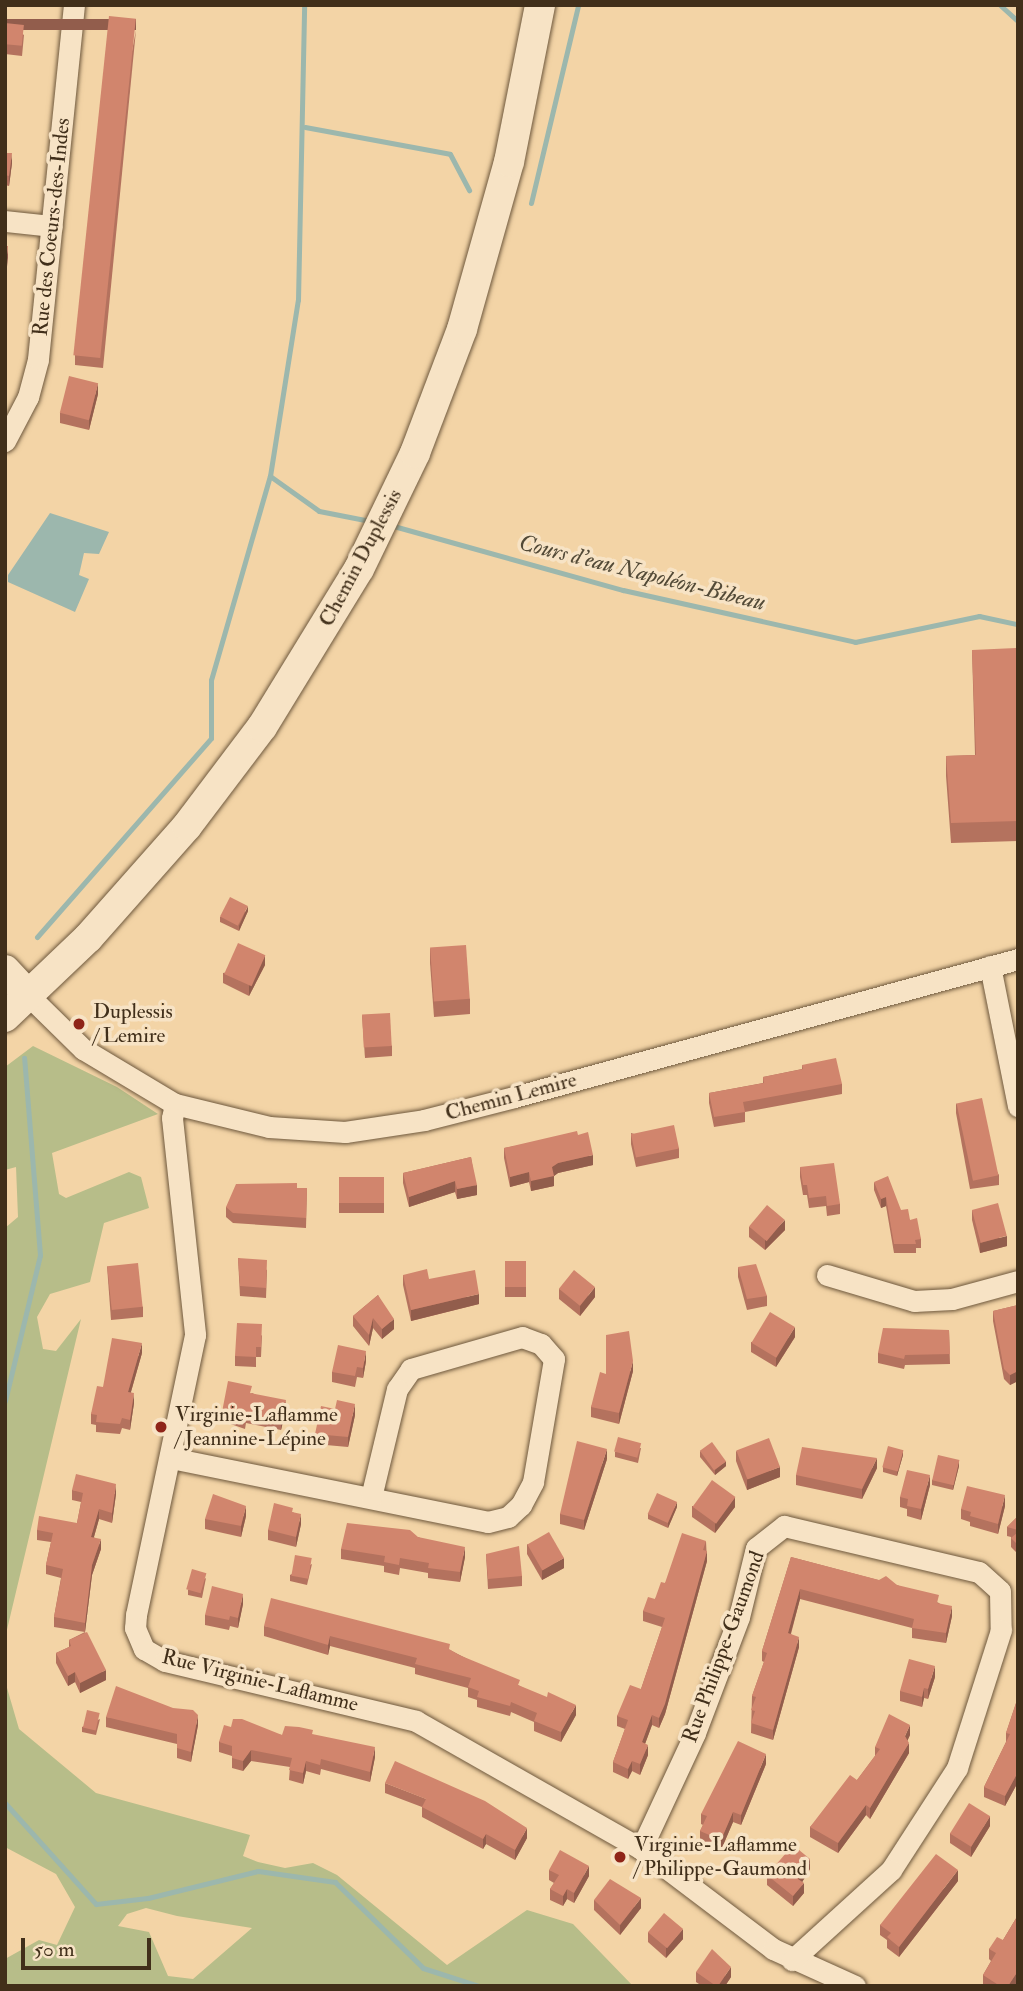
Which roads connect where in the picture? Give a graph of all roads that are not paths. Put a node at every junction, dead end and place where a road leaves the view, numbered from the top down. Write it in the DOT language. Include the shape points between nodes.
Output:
graph roads {
  1 [pos="74,5"];
  2 [pos="540,5"];
  3 [pos="5,221"];
  4 [pos="52,226"];
  5 [pos="5,442"];
  6 [pos="1018,959"];
  7 [pos="990,965"];
  8 [pos="5,970"];
  9 [pos="29,996"];
  10 [pos="5,1017"];
  11 [pos="175,1104"];
  12 [pos="1018,1106"];
  13 [pos="827,1275"];
  14 [pos="1018,1281"];
  15 [pos="171,1458"];
  16 [pos="371,1497"];
  17 [pos="640,1849"];
  18 [pos="792,1960"];
  19 [pos="855,1986"];
  1 -- 4 [label="street, Rue des Coeurs-des-Indes"];
  2 -- 9 [label="street, Chemin Duplessis" via="512,149 462,329 415,453 359,569 296,674 220,785 148,875"];
  3 -- 4 [label="street"];
  4 -- 5 [label="street, Rue des Coeurs-des-Indes" via="35,379"];
  6 -- 7 [label="street, Chemin Lemire"];
  7 -- 11 [label="street, Chemin Lemire" via="514,1097 377,1129 269,1127"];
  7 -- 12 [label="street"];
  8 -- 9 [label="street"];
  9 -- 10 [label="street, Chemin Duplessis"];
  9 -- 11 [label="street, Chemin Lemire" via="83,1049"];
  11 -- 15 [label="street, Rue Virginie-Laflamme" via="195,1335"];
  13 -- 14 [label="street" via="914,1301 952,1299"];
  15 -- 16 [label="street"];
  15 -- 17 [label="street, Rue Virginie-Laflamme" via="136,1615 135,1628 144,1648 165,1661 416,1721"];
  16 -- 16 [label="street" via="488,1522 509,1517 533,1482 554,1359 541,1344 522,1337 411,1369 397,1389"];
  17 -- 18 [label="street, Rue Virginie-Laflamme"];
  17 -- 18 [label="street, Rue Philippe-Gaumond" via="720,1669 756,1548 784,1526 979,1572 1000,1591 1001,1630 957,1768 891,1870"];
  18 -- 19 [label="street, Rue Virginie-Laflamme"];
}
